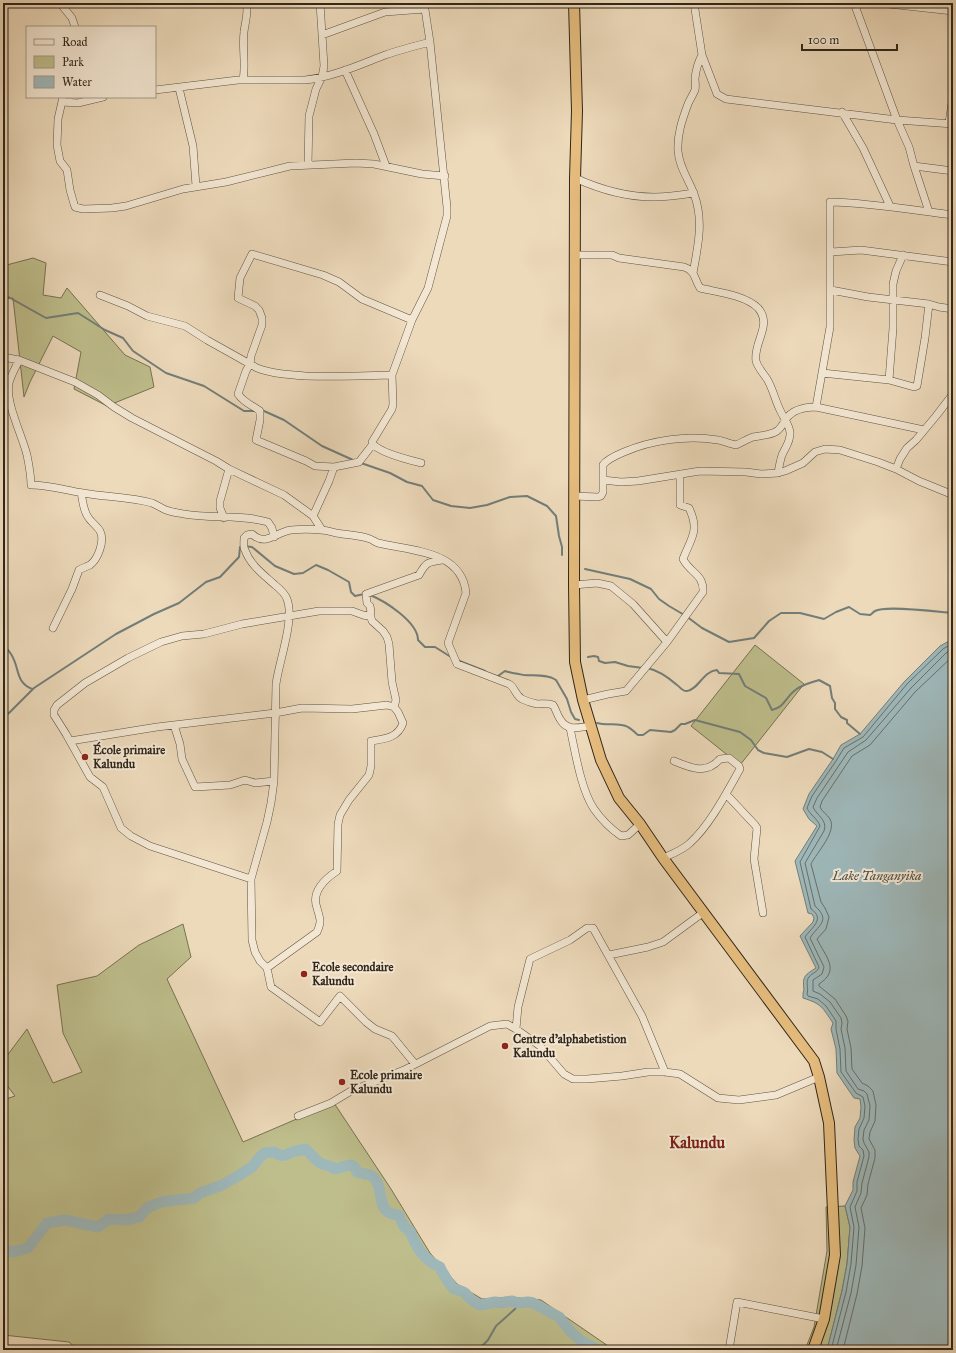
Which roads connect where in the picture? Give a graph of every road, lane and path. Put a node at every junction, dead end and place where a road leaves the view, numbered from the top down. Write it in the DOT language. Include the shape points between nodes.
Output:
graph roads {
  1 [pos="60,3"];
  2 [pos="246,3"];
  3 [pos="320,3"];
  4 [pos="574,3"];
  5 [pos="694,3"];
  6 [pos="854,3"];
  7 [pos="879,3"];
  8 [pos="912,5"];
  9 [pos="424,6"];
  10 [pos="951,12"];
  11 [pos="75,26"];
  12 [pos="322,35"];
  13 [pos="430,42"];
  14 [pos="702,55"];
  15 [pos="345,70"];
  16 [pos="322,77"];
  17 [pos="243,80"];
  18 [pos="179,88"];
  19 [pos="156,90"];
  20 [pos="953,96"];
  21 [pos="99,98"];
  22 [pos="62,100"];
  23 [pos="842,112"];
  24 [pos="897,120"];
  25 [pos="951,123"];
  26 [pos="308,165"];
  27 [pos="386,166"];
  28 [pos="914,166"];
  29 [pos="953,171"];
  30 [pos="445,176"];
  31 [pos="575,178"];
  32 [pos="196,186"];
  33 [pos="694,193"];
  34 [pos="890,206"];
  35 [pos="929,212"];
  36 [pos="953,215"];
  37 [pos="831,252"];
  38 [pos="575,255"];
  39 [pos="903,255"];
  40 [pos="953,262"];
  41 [pos="693,273"];
  42 [pos="831,290"];
  43 [pos="100,295"];
  44 [pos="892,299"];
  45 [pos="929,304"];
  46 [pos="953,309"];
  47 [pos="412,320"];
  48 [pos="3,357"];
  49 [pos="19,360"];
  50 [pos="250,364"];
  51 [pos="822,373"];
  52 [pos="392,375"];
  53 [pos="889,380"];
  54 [pos="953,394"];
  55 [pos="816,407"];
  56 [pos="786,420"];
  57 [pos="924,430"];
  58 [pos="372,444"];
  59 [pos="421,463"];
  60 [pos="334,467"];
  61 [pos="229,469"];
  62 [pos="896,469"];
  63 [pos="778,473"];
  64 [pos="680,474"];
  65 [pos="603,480"];
  66 [pos="82,493"];
  67 [pos="953,495"];
  68 [pos="574,496"];
  69 [pos="313,516"];
  70 [pos="224,518"];
  71 [pos="322,530"];
  72 [pos="274,537"];
  73 [pos="444,560"];
  74 [pos="574,585"];
  75 [pos="370,614"];
  76 [pos="289,616"];
  77 [pos="53,628"];
  78 [pos="667,642"];
  79 [pos="583,700"];
  80 [pos="394,707"];
  81 [pos="275,713"];
  82 [pos="174,725"];
  83 [pos="591,726"];
  84 [pos="570,728"];
  85 [pos="70,741"];
  86 [pos="674,761"];
  87 [pos="274,781"];
  88 [pos="726,794"];
  89 [pos="640,824"];
  90 [pos="663,858"];
  91 [pos="251,879"];
  92 [pos="704,912"];
  93 [pos="763,913"];
  94 [pos="609,955"];
  95 [pos="267,968"];
  96 [pos="516,1029"];
  97 [pos="415,1064"];
  98 [pos="665,1072"];
  99 [pos="820,1077"];
  100 [pos="298,1116"];
  101 [pos="824,1319"];
  102 [pos="729,1350"];
  103 [pos="813,1350"];
  1 -- 11 [label="street" via="72,18"];
  2 -- 17 [label="street"];
  3 -- 12 [label="street"];
  4 -- 31 [label="highway" via="577,111"];
  5 -- 14 [label="street"];
  6 -- 24 [label="street"];
  7 -- 8 [label="street"];
  8 -- 10 [label="street"];
  9 -- 12 [label="street" via="385,12"];
  9 -- 13 [label="street"];
  12 -- 16 [label="street"];
  13 -- 15 [label="street"];
  13 -- 30 [label="street"];
  14 -- 23 [label="street" via="717,94 726,99"];
  14 -- 33 [label="street" via="698,63 694,92 678,135 680,162"];
  15 -- 16 [label="street"];
  15 -- 27 [label="street"];
  16 -- 17 [label="street" via="305,80"];
  16 -- 26 [label="street" via="309,116"];
  17 -- 18 [label="street"];
  18 -- 19 [label="street"];
  18 -- 32 [label="street" via="192,146"];
  20 -- 25 [label="street"];
  21 -- 22 [label="street" via="78,103"];
  22 -- 32 [label="street" via="57,145 60,161 67,170 75,207 112,208"];
  23 -- 24 [label="street"];
  23 -- 34 [label="street" via="863,148"];
  24 -- 25 [label="street"];
  24 -- 28 [label="street"];
  26 -- 27 [label="street" via="356,163"];
  26 -- 32 [label="street" via="276,168 226,182"];
  27 -- 30 [label="street"];
  28 -- 29 [label="street"];
  28 -- 35 [label="street"];
  30 -- 47 [label="street" via="447,216 428,288"];
  31 -- 33 [label="street" via="620,193 644,197"];
  31 -- 38 [label="highway"];
  33 -- 41 [label="street" via="700,225"];
  34 -- 35 [label="street"];
  34 -- 37 [label="street" via="830,202"];
  35 -- 36 [label="street"];
  37 -- 39 [label="street" via="861,250"];
  37 -- 42 [label="street"];
  38 -- 41 [label="street" via="612,255 684,267"];
  38 -- 68 [label="highway"];
  39 -- 40 [label="street"];
  39 -- 44 [label="street" via="896,271"];
  41 -- 56 [label="street" via="700,288 734,296 758,308 764,323 756,351 756,362 774,392 779,409"];
  42 -- 44 [label="street" via="868,298"];
  42 -- 51 [label="street" via="830,327"];
  43 -- 50 [label="street" via="147,316 185,326"];
  44 -- 45 [label="street"];
  44 -- 53 [label="street" via="893,328"];
  45 -- 46 [label="street"];
  45 -- 53 [label="street" via="916,387"];
  47 -- 50 [label="street" via="362,299 339,282 323,275 252,254 240,278 238,298 255,306 262,318"];
  47 -- 52 [label="street"];
  48 -- 49 [label="street"];
  49 -- 61 [label="street" via="75,382 132,418"];
  49 -- 66 [label="street" via="9,383 9,396 27,454 32,485"];
  50 -- 52 [label="street" via="265,371 292,375"];
  50 -- 60 [label="street" via="238,394 243,401 260,411 256,440 315,466"];
  51 -- 53 [label="street"];
  51 -- 55 [label="street"];
  52 -- 58 [label="street" via="392,409"];
  54 -- 57 [label="street"];
  55 -- 56 [label="street" via="796,410"];
  55 -- 57 [label="street"];
  56 -- 63 [label="street" via="790,433 789,442"];
  56 -- 65 [label="street" via="776,432 752,437 736,445 718,440 680,439 632,448 604,462"];
  57 -- 62 [label="street" via="907,448"];
  58 -- 59 [label="street" via="399,457"];
  58 -- 60 [label="street" via="359,462"];
  60 -- 69 [label="street"];
  61 -- 69 [label="street" via="284,495"];
  61 -- 70 [label="street" via="220,500"];
  62 -- 63 [label="street" via="840,450 825,449 815,452 803,463"];
  62 -- 67 [label="street"];
  63 -- 64 [label="street" via="700,471"];
  64 -- 65 [label="street" via="638,481"];
  64 -- 78 [label="street" via="680,505 690,508 694,524 693,537 683,559 687,567 701,580 703,592"];
  65 -- 68 [label="street" via="601,496"];
  66 -- 70 [label="street" via="153,504 167,511 186,515"];
  66 -- 77 [label="street" via="87,516 100,531 100,547 92,563 79,570"];
  68 -- 74 [label="highway"];
  69 -- 71 [label="street"];
  70 -- 72 [label="street" via="250,518 268,522"];
  71 -- 72 [label="street" via="285,531"];
  71 -- 73 [label="street" via="421,551"];
  72 -- 76 [label="street" via="264,540 252,534 247,535 244,538 244,549 257,568 284,592"];
  73 -- 75 [label="street" via="429,562 419,575 366,594"];
  73 -- 84 [label="street" via="463,579 466,593 448,643 457,664 509,684 523,699 537,704 553,705 563,725"];
  74 -- 78 [label="street" via="597,583 611,586 633,604"];
  74 -- 79 [label="highway" via="575,662"];
  75 -- 76 [label="street" via="368,616 344,610"];
  75 -- 80 [label="street" via="372,621 383,632 389,644 396,700"];
  76 -- 81 [label="street" via="277,676"];
  76 -- 85 [label="street" via="204,634 182,636 161,642 128,658 85,683 57,705 54,715"];
  78 -- 79 [label="street" via="626,691"];
  79 -- 83 [label="highway"];
  80 -- 81 [label="street" via="387,705 352,709 302,708"];
  80 -- 95 [label="street" via="402,717 401,729 394,736 371,741 372,766 369,775 349,800 339,818 337,871 323,883 317,893 316,905 321,924 317,932"];
  81 -- 82 [label="street"];
  81 -- 87 [label="street"];
  82 -- 85 [label="street"];
  82 -- 87 [label="street" via="182,759 195,787 225,786 245,780 255,783"];
  83 -- 84 [label="street"];
  83 -- 89 [label="highway" via="600,760 619,798"];
  84 -- 89 [label="street" via="580,773 594,809 621,836 628,835"];
  85 -- 91 [label="street" via="90,777 103,787 122,828 131,836 150,846"];
  86 -- 88 [label="street" via="698,770 716,764 720,759 728,758 740,768"];
  87 -- 91 [label="street" via="267,822"];
  88 -- 90 [label="street" via="691,842"];
  88 -- 93 [label="street" via="757,828 754,859"];
  89 -- 90 [label="highway"];
  90 -- 92 [label="highway"];
  91 -- 95 [label="street" via="252,940 255,952"];
  92 -- 94 [label="street" via="663,942"];
  92 -- 99 [label="highway" via="814,1060"];
  94 -- 96 [label="street" via="593,928 587,928 570,940 530,959 518,1007"];
  94 -- 98 [label="street" via="642,1016"];
  95 -- 97 [label="street" via="271,986 320,1022 340,996 375,1030 392,1036"];
  96 -- 97 [label="street" via="507,1024 490,1026"];
  96 -- 98 [label="street" via="540,1046 564,1074 573,1079"];
  97 -- 100 [label="street"];
  98 -- 99 [label="street" via="680,1074 718,1098 739,1100 776,1095"];
  99 -- 101 [label="highway" via="829,1123 835,1255"];
  101 -- 102 [label="street" via="736,1302"];
  101 -- 103 [label="highway"];
}
